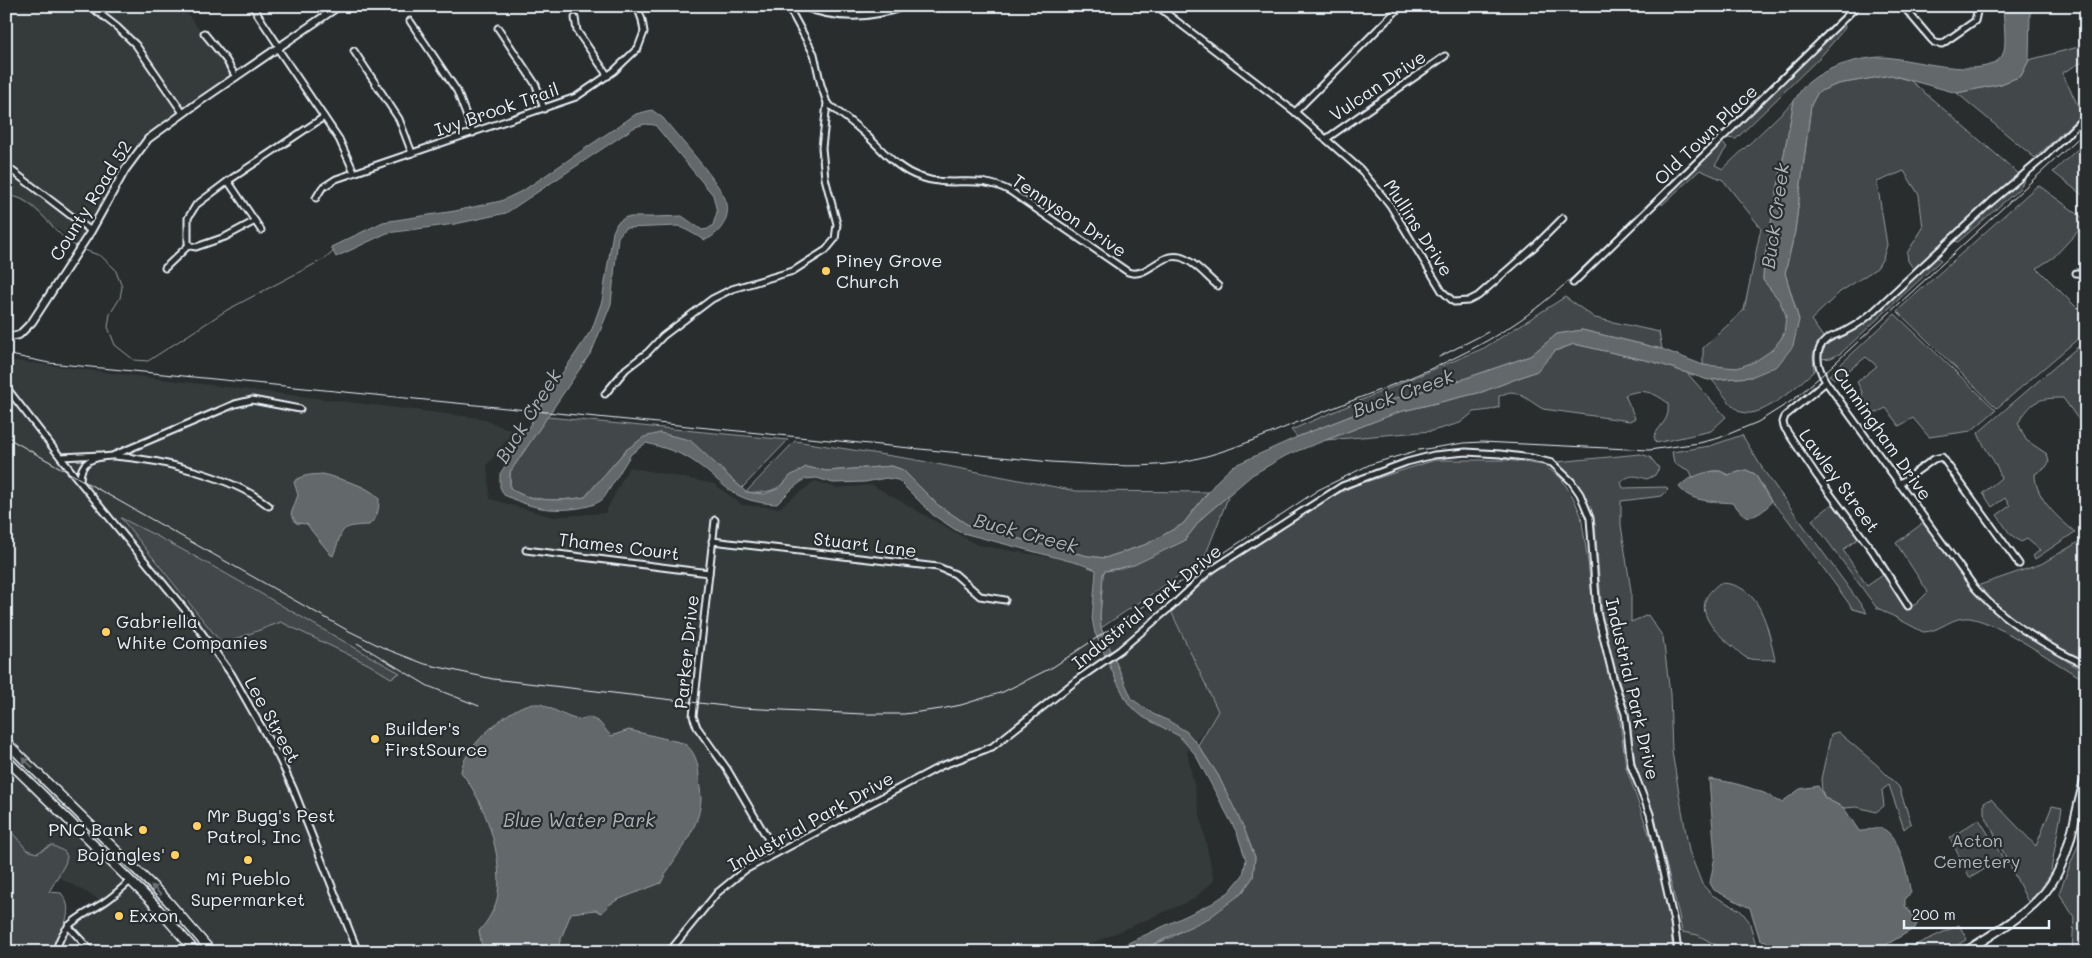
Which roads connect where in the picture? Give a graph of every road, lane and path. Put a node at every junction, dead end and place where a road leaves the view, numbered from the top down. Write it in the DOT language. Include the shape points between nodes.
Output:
graph roads {
  1 [pos="90,6"];
  2 [pos="252,6"];
  3 [pos="339,6"];
  4 [pos="637,6"];
  5 [pos="788,6"];
  6 [pos="803,6"];
  7 [pos="905,6"];
  8 [pos="1157,6"];
  9 [pos="1401,6"];
  10 [pos="1857,6"];
  11 [pos="1903,6"];
  12 [pos="1974,6"];
  13 [pos="575,18"];
  14 [pos="410,22"];
  15 [pos="498,28"];
  16 [pos="204,33"];
  17 [pos="279,48"];
  18 [pos="354,51"];
  19 [pos="1445,56"];
  20 [pos="608,76"];
  21 [pos="236,77"];
  22 [pos="828,104"];
  23 [pos="544,109"];
  24 [pos="1295,112"];
  25 [pos="183,113"];
  26 [pos="2086,116"];
  27 [pos="324,117"];
  28 [pos="473,133"];
  29 [pos="1326,138"];
  30 [pos="412,153"];
  31 [pos="6,166"];
  32 [pos="354,172"];
  33 [pos="228,181"];
  34 [pos="316,198"];
  35 [pos="1563,218"];
  36 [pos="255,222"];
  37 [pos="261,230"];
  38 [pos="91,231"];
  39 [pos="189,245"];
  40 [pos="164,268"];
  41 [pos="2076,273"];
  42 [pos="2086,274"];
  43 [pos="1573,283"];
  44 [pos="1218,286"];
  45 [pos="1454,302"];
  46 [pos="1457,308"];
  47 [pos="6,338"];
  48 [pos="1826,382"];
  49 [pos="6,387"];
  50 [pos="605,394"];
  51 [pos="300,409"];
  52 [pos="112,456"];
  53 [pos="61,457"];
  54 [pos="80,481"];
  55 [pos="1899,484"];
  56 [pos="269,506"];
  57 [pos="715,520"];
  58 [pos="712,541"];
  59 [pos="526,550"];
  60 [pos="2020,564"];
  61 [pos="708,573"];
  62 [pos="1005,600"];
  63 [pos="1908,606"];
  64 [pos="2086,665"];
  65 [pos="6,742"];
  66 [pos="6,759"];
  67 [pos="2086,776"];
  68 [pos="49,784"];
  69 [pos="41,792"];
  70 [pos="98,832"];
  71 [pos="90,841"];
  72 [pos="776,853"];
  73 [pos="139,873"];
  74 [pos="130,881"];
  75 [pos="180,914"];
  76 [pos="168,920"];
  77 [pos="68,926"];
  78 [pos="56,952"];
  79 [pos="92,952"];
  80 [pos="196,952"];
  81 [pos="212,952"];
  82 [pos="358,952"];
  83 [pos="669,952"];
  84 [pos="1678,952"];
  85 [pos="1965,952"];
  1 -- 25 [label="street" via="136,45"];
  2 -- 17 [label="street"];
  3 -- 17 [label="street, County Road 52"];
  4 -- 20 [label="street, Ivy Brook Trail" via="643,26 641,44"];
  5 -- 22 [label="street" via="814,54"];
  6 -- 7 [label="street" via="826,14 852,17 876,15"];
  8 -- 24 [label="street, Mullins Drive"];
  9 -- 24 [label="street"];
  10 -- 43 [label="street, Old Town Place"];
  11 -- 12 [label="street" via="1935,43 1942,44 1975,21 1977,12"];
  13 -- 20 [label="street" via="577,31"];
  14 -- 28 [label="street" via="457,91"];
  15 -- 23 [label="street" via="536,85"];
  16 -- 21 [label="street"];
  17 -- 21 [label="street, County Road 52"];
  17 -- 27 [label="street"];
  18 -- 30 [label="street" via="401,123"];
  19 -- 29 [label="street, Vulcan Drive"];
  20 -- 23 [label="street, Ivy Brook Trail" via="571,100"];
  21 -- 25 [label="street, County Road 52"];
  22 -- 44 [label="street, Tennyson Drive" via="864,132 895,163 913,174 940,182 993,183 1010,191 1128,272 1141,272 1164,259 1179,257"];
  22 -- 50 [label="street" via="822,148 824,178 837,228 832,243 793,272 732,289 712,299 663,336 626,369"];
  23 -- 28 [label="street, Ivy Brook Trail"];
  24 -- 29 [label="street, Mullins Drive"];
  25 -- 38 [label="street, County Road 52" via="140,148"];
  26 -- 48 [label="street, Cunningham Drive" via="1873,312 1853,327 1826,340 1820,348 1818,360"];
  27 -- 32 [label="street" via="345,148"];
  27 -- 33 [label="street"];
  28 -- 30 [label="street, Ivy Brook Trail"];
  29 -- 45 [label="street, Mullins Drive" via="1382,194 1442,291"];
  30 -- 32 [label="street, Ivy Brook Trail"];
  31 -- 38 [label="street"];
  32 -- 34 [label="street, Ivy Brook Trail" via="328,183"];
  33 -- 36 [label="street"];
  33 -- 39 [label="street" via="201,200 191,212 186,225"];
  35 -- 45 [label="street, Mullins Drive" via="1478,296"];
  36 -- 37 [label="street"];
  36 -- 39 [label="street" via="220,239 196,247"];
  38 -- 47 [label="street, County Road 52" via="29,327 19,335"];
  39 -- 40 [label="street"];
  41 -- 42 [label="street"];
  45 -- 46 [label="street"];
  48 -- 55 [label="street, Cunningham Drive"];
  48 -- 63 [label="street, Lawley Street" via="1782,422"];
  49 -- 53 [label="street, Lee Street"];
  51 -- 52 [label="street" via="252,400 235,404"];
  52 -- 53 [label="street"];
  52 -- 54 [label="street" via="86,463 80,472"];
  52 -- 56 [label="street" via="136,458 212,477 256,496"];
  53 -- 54 [label="street, Lee Street"];
  54 -- 82 [label="street, Lee Street" via="186,611 232,675 286,773"];
  55 -- 60 [label="street" via="1920,467 1937,457 1942,458"];
  55 -- 64 [label="street, Cunningham Drive" via="1984,599 2034,637"];
  57 -- 58 [label="street, Parker Drive"];
  58 -- 61 [label="street, Parker Drive"];
  58 -- 62 [label="street, Stuart Lane" via="938,567 955,574 980,596"];
  59 -- 61 [label="street, Thames Court"];
  61 -- 72 [label="street, Parker Drive" via="693,716"];
  68 -- 65 [label="main road, one-way"];
  66 -- 69 [label="main road"];
  67 -- 85 [label="main road" via="2066,852 2051,884 2031,906"];
  68 -- 69 [label="main road"];
  68 -- 70 [label="main road"];
  69 -- 71 [label="main road"];
  70 -- 71 [label="main road"];
  70 -- 73 [label="main road"];
  71 -- 74 [label="main road"];
  72 -- 83 [label="street, Industrial Park Drive" via="724,886"];
  72 -- 84 [label="street, Industrial Park Drive" via="941,766 992,747 1120,650 1208,572 1342,486 1434,455 1466,452 1500,454 1552,464 1571,481 1590,518 1597,612 1625,714 1632,765 1650,814"];
  73 -- 74 [label="main road"];
  75 -- 73 [label="main road, one-way"];
  74 -- 76 [label="main road"];
  74 -- 77 [label="street"];
  75 -- 76 [label="main road"];
  75 -- 81 [label="main road"];
  76 -- 80 [label="main road"];
  77 -- 78 [label="street" via="61,935"];
  77 -- 79 [label="street"];
}
